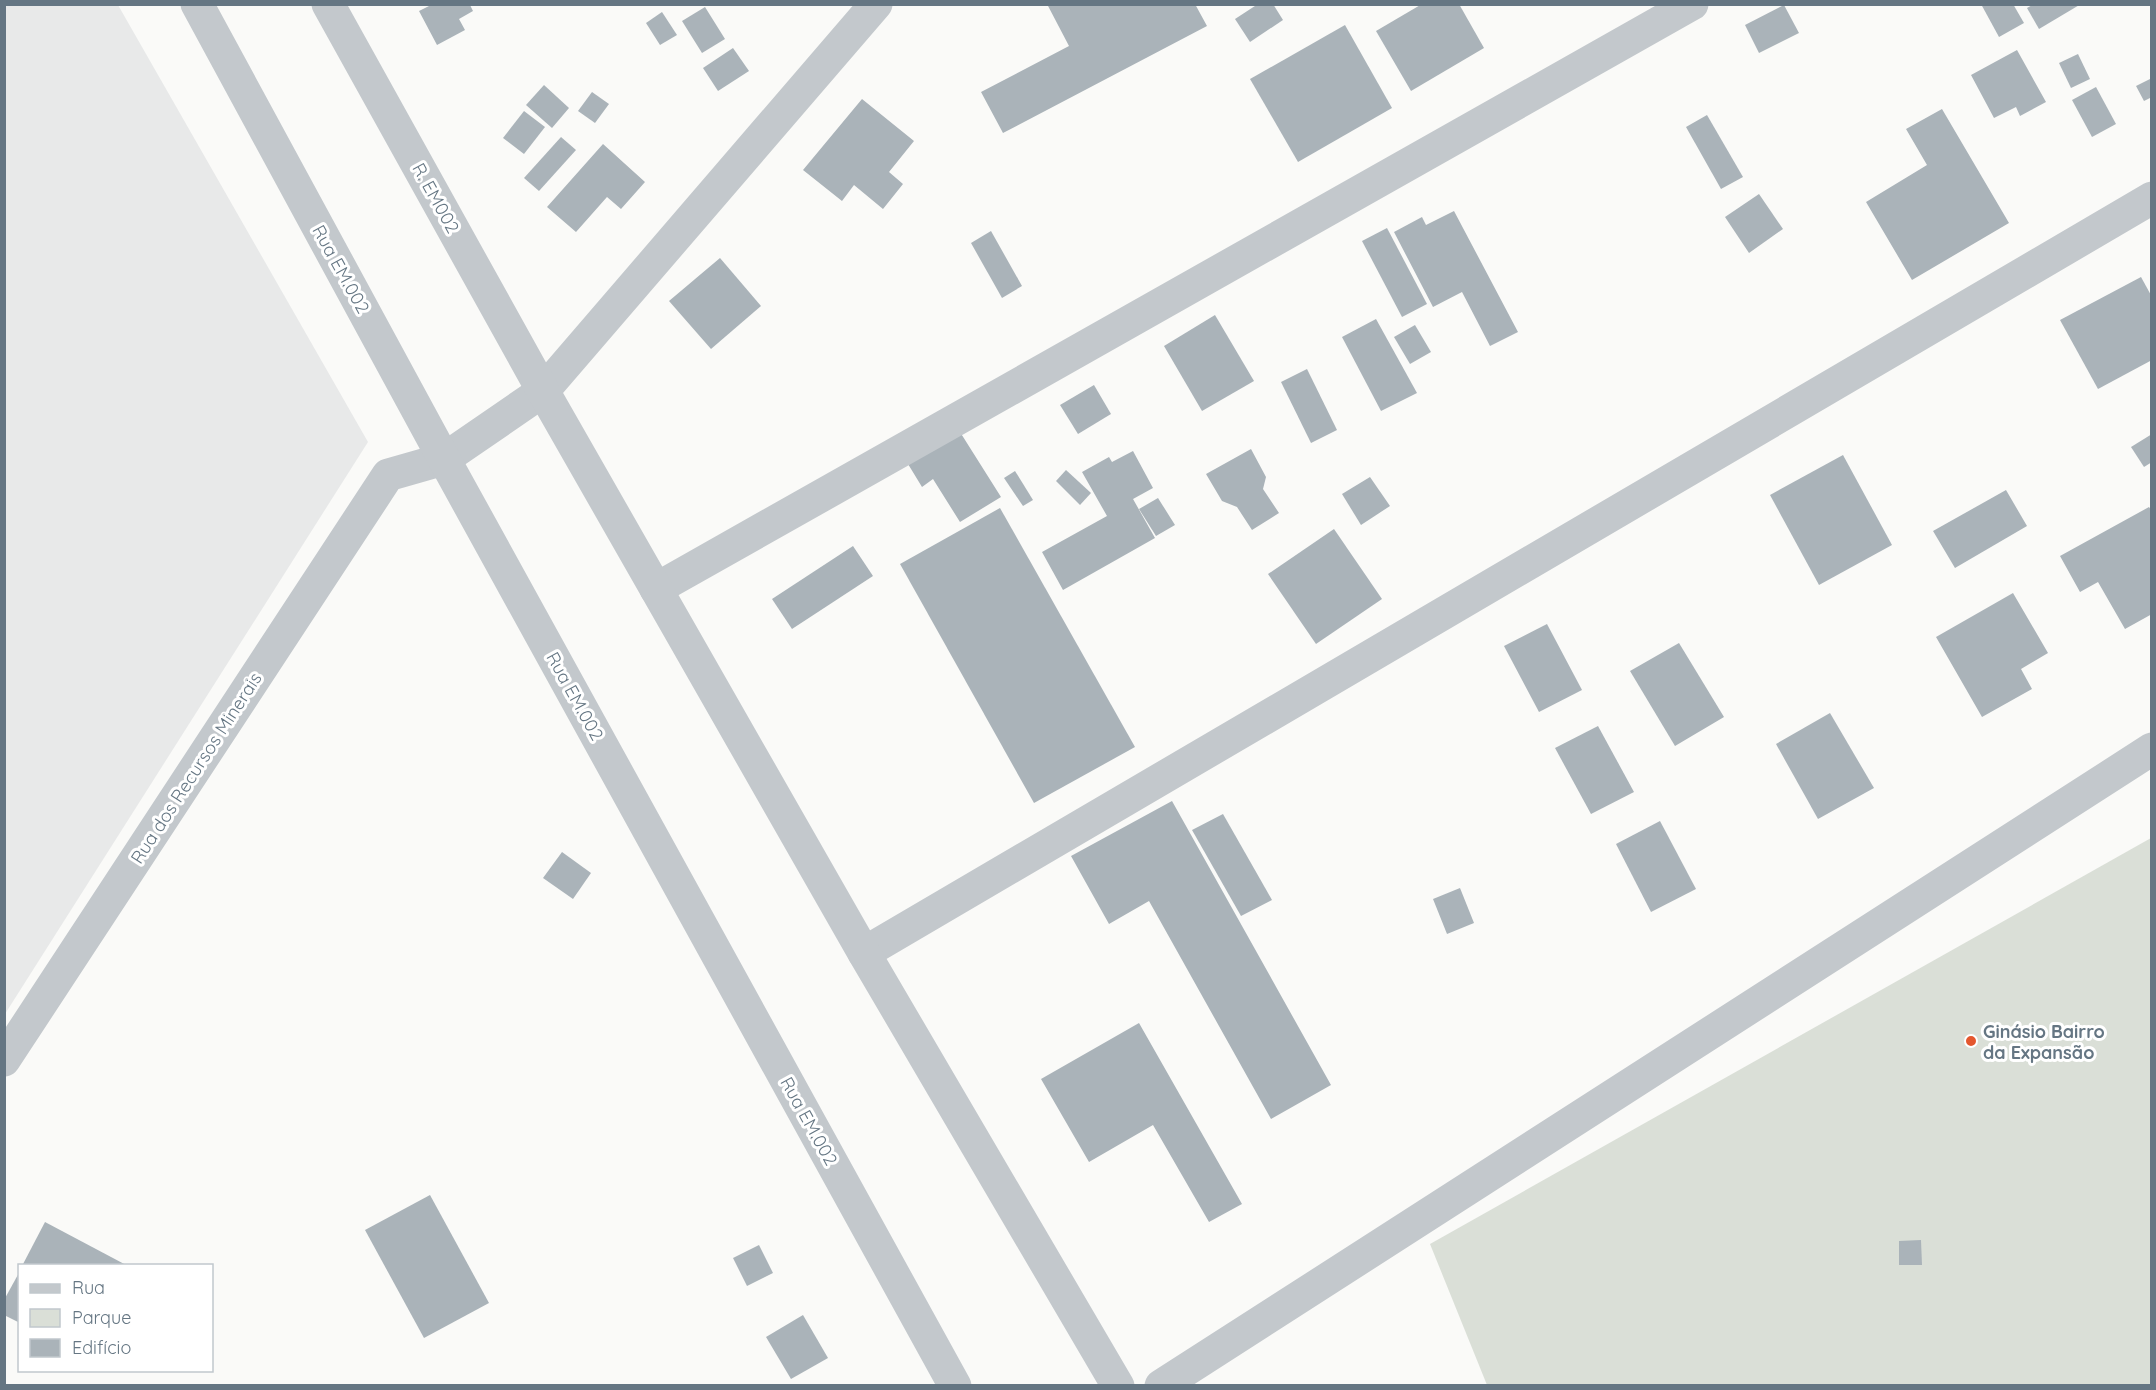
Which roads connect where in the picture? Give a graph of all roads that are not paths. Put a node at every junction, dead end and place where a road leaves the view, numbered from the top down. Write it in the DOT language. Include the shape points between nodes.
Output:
graph roads {
  1 [pos="196,4"];
  2 [pos="328,4"];
  3 [pos="876,4"];
  4 [pos="1692,4"];
  5 [pos="2151,198"];
  6 [pos="543,391"];
  7 [pos="444,459"];
  8 [pos="656,589"];
  9 [pos="2151,749"];
  10 [pos="864,953"];
  11 [pos="4,1060"];
  12 [pos="955,1386"];
  13 [pos="1118,1386"];
  14 [pos="1161,1386"];
  1 -- 7 [label="street, Rua EM.002"];
  2 -- 6 [label="street, R. EM002"];
  3 -- 6 [label="street"];
  4 -- 8 [label="street"];
  5 -- 10 [label="street"];
  6 -- 7 [label="street"];
  6 -- 8 [label="street"];
  7 -- 11 [label="street, Rua dos Recursos Minerais" via="388,475"];
  7 -- 12 [label="street, Rua EM.002"];
  8 -- 10 [label="street"];
  9 -- 14 [label="street"];
  10 -- 13 [label="street"];
}
